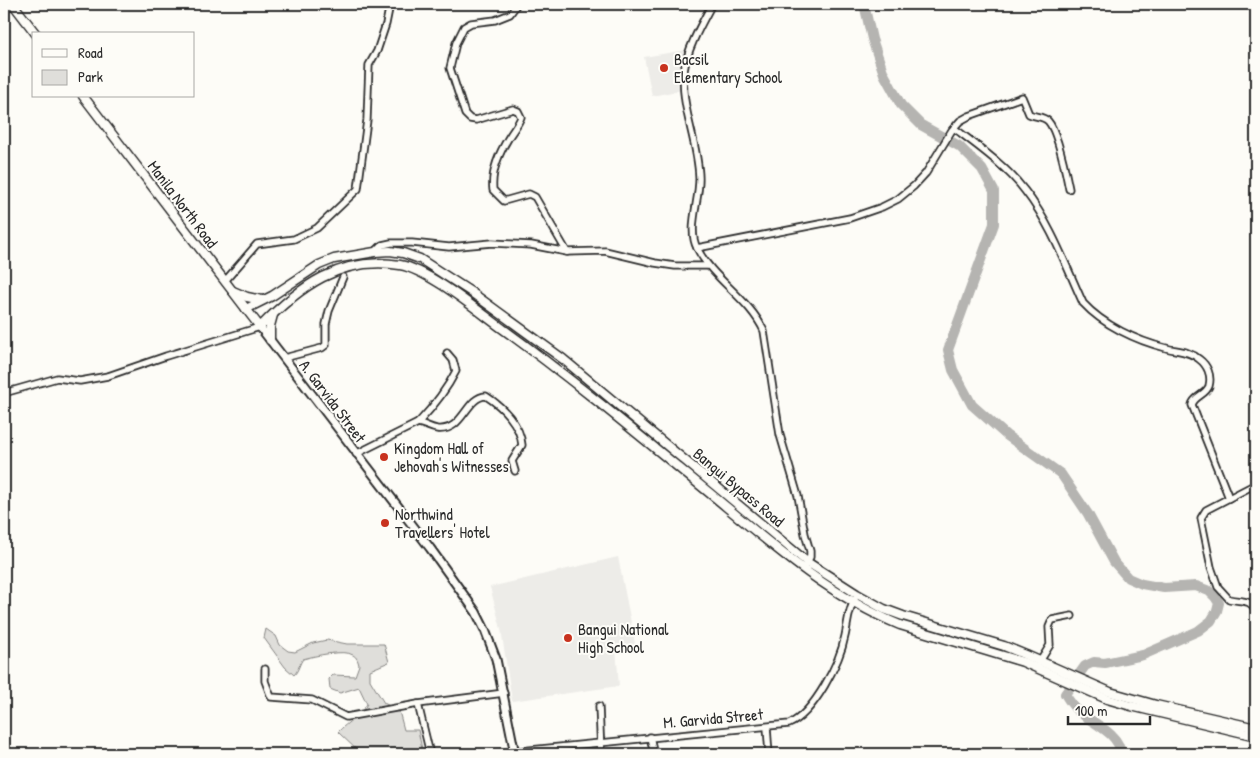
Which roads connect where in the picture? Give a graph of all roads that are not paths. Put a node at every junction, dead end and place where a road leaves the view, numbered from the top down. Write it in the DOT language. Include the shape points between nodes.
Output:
graph roads {
  1 [pos="12,4"];
  2 [pos="390,4"];
  3 [pos="516,4"];
  4 [pos="712,4"];
  5 [pos="34,32"];
  6 [pos="86,98"];
  7 [pos="953,129"];
  8 [pos="1069,189"];
  9 [pos="697,248"];
  10 [pos="374,252"];
  11 [pos="567,252"];
  12 [pos="707,266"];
  13 [pos="343,277"];
  14 [pos="297,279"];
  15 [pos="224,282"];
  16 [pos="304,289"];
  17 [pos="231,290"];
  18 [pos="264,300"];
  19 [pos="246,309"];
  20 [pos="273,313"];
  21 [pos="260,327"];
  22 [pos="270,340"];
  23 [pos="447,353"];
  24 [pos="284,358"];
  25 [pos="4,393"];
  26 [pos="418,423"];
  27 [pos="356,454"];
  28 [pos="515,471"];
  29 [pos="1256,484"];
  30 [pos="1229,498"];
  31 [pos="807,562"];
  32 [pos="802,570"];
  33 [pos="858,594"];
  34 [pos="853,602"];
  35 [pos="1256,610"];
  36 [pos="1072,616"];
  37 [pos="1039,664"];
  38 [pos="264,670"];
  39 [pos="1088,687"];
  40 [pos="504,693"];
  41 [pos="418,704"];
  42 [pos="599,706"];
  43 [pos="767,727"];
  44 [pos="1256,728"];
  45 [pos="1256,736"];
  46 [pos="650,737"];
  47 [pos="600,743"];
  48 [pos="515,753"];
  49 [pos="430,754"];
  50 [pos="489,754"];
  51 [pos="601,754"];
  52 [pos="654,754"];
  53 [pos="769,754"];
  1 -- 5 [label="highway"];
  2 -- 15 [label="street" via="377,51 369,65 367,120 358,189 317,228 294,239 257,244"];
  3 -- 11 [label="street" via="510,14 464,27 450,68 465,114 470,119 513,109 518,111 521,117 518,125 503,148 494,171 493,190 504,201 529,194 535,197"];
  4 -- 9 [label="street" via="687,59 684,80 699,170 693,229"];
  6 -- 15 [label="highway, Manila North Road"];
  7 -- 8 [label="street" via="969,116 1022,97 1029,114 1044,119 1053,130"];
  7 -- 9 [label="street" via="926,173 898,199 882,207 850,218"];
  7 -- 30 [label="street" via="988,155 1024,190 1044,220 1083,303 1090,311 1128,334 1188,353 1207,366 1208,386 1192,405"];
  9 -- 12 [label="street"];
  10 -- 11 [label="street" via="382,245 400,242 449,247 531,245"];
  10 -- 14 [label="highway, Bangui Bypass Road" via="334,259"];
  10 -- 31 [label="highway, Bangui Bypass Road" via="403,253 420,259 471,292 563,359"];
  11 -- 12 [label="street" via="605,251 675,266"];
  12 -- 31 [label="street" via="756,318 764,331 780,435 810,551"];
  13 -- 24 [label="street" via="329,311 326,345"];
  14 -- 16 [label="highway"];
  14 -- 18 [label="highway, Bangui Bypass Road"];
  15 -- 17 [label="highway, Manila North Road"];
  16 -- 20 [label="highway, Bangui Bypass Road"];
  16 -- 32 [label="highway, Bangui Bypass Road" via="338,269 373,264 402,266 430,278 557,368"];
  17 -- 18 [label="highway"];
  17 -- 19 [label="highway, Manila North Road"];
  18 -- 19 [label="highway, Bangui Bypass Road"];
  19 -- 21 [label="highway, Manila North Road"];
  20 -- 21 [label="highway, Bangui Bypass Road"];
  20 -- 22 [label="highway"];
  21 -- 22 [label="main road, A. Garvida Street"];
  21 -- 25 [label="street" via="108,376 80,381 57,378"];
  22 -- 24 [label="main road, A. Garvida Street"];
  23 -- 26 [label="street" via="456,371 434,406"];
  24 -- 27 [label="main road, A. Garvida Street"];
  26 -- 27 [label="street"];
  26 -- 28 [label="street" via="438,429 449,428 475,401 486,396 504,410 519,432 522,445 512,461"];
  27 -- 40 [label="main road, A. Garvida Street" via="476,612 496,659"];
  29 -- 30 [label="street"];
  30 -- 35 [label="street" via="1206,510 1201,518 1211,567 1221,592 1229,599 1248,601"];
  31 -- 32 [label="street"];
  31 -- 33 [label="highway, Bangui Bypass Road"];
  32 -- 34 [label="highway, Bangui Bypass Road"];
  33 -- 34 [label="street, M. Garvida Street"];
  33 -- 37 [label="highway, Bangui Bypass Road" via="903,616 1004,646"];
  34 -- 37 [label="highway, Bangui Bypass Road" via="907,628"];
  34 -- 43 [label="street, M. Garvida Street" via="841,650 814,701 796,721"];
  36 -- 37 [label="street" via="1052,620 1050,646"];
  37 -- 39 [label="highway, Bangui Bypass Road"];
  38 -- 41 [label="street" via="271,696 312,700 346,717"];
  39 -- 44 [label="highway, Bangui Bypass Road"];
  39 -- 45 [label="highway, Bangui Bypass Road" via="1107,699 1154,713"];
  40 -- 41 [label="street"];
  40 -- 48 [label="main road, A. Garvida Street"];
  41 -- 49 [label="street"];
  42 -- 47 [label="street"];
  43 -- 46 [label="street, M. Garvida Street"];
  43 -- 53 [label="street"];
  46 -- 47 [label="street, M. Garvida Street"];
  46 -- 52 [label="street"];
  47 -- 48 [label="street, M. Garvida Street"];
  47 -- 51 [label="street"];
  48 -- 50 [label="street, M. Garvida Street"];
}
